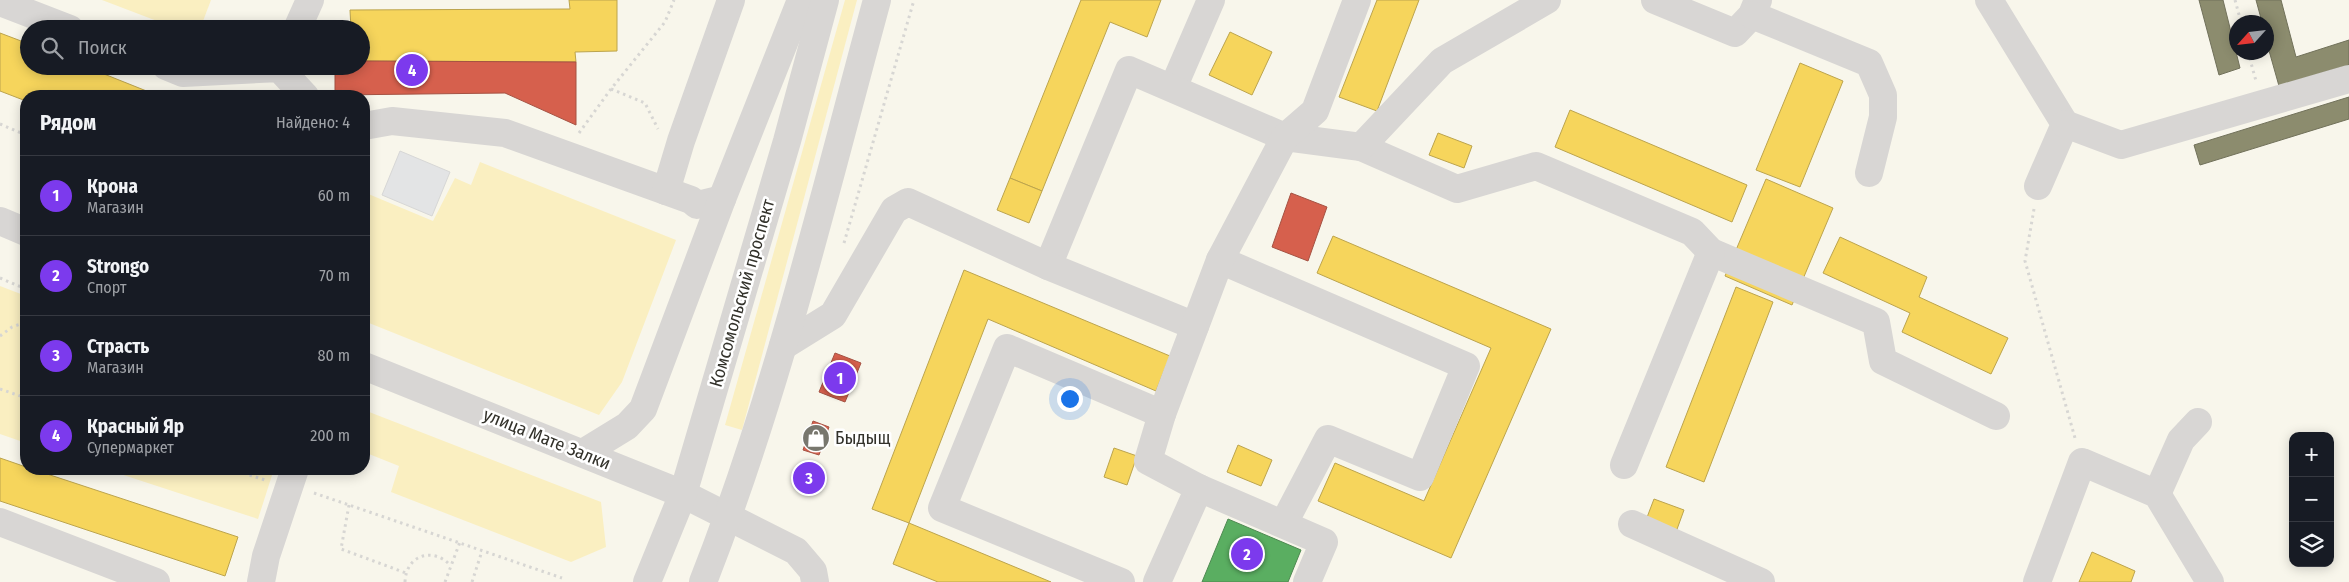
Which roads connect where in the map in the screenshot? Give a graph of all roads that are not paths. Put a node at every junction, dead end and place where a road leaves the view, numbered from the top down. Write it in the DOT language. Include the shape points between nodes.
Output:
graph roads {
  1 [pos="310,0"];
  2 [pos="731,0"];
  3 [pos="801,0"];
  4 [pos="825,0"];
  5 [pos="877,0"];
  6 [pos="1211,0"];
  7 [pos="1357,0"];
  8 [pos="1547,0"];
  9 [pos="1655,0"];
  10 [pos="1989,0"];
  11 [pos="0,2"];
  12 [pos="1755,7"];
  13 [pos="47,20"];
  14 [pos="301,20"];
  15 [pos="287,75"];
  16 [pos="2349,79"];
  17 [pos="1173,88"];
  18 [pos="300,90"];
  19 [pos="2065,124"];
  20 [pos="370,125"];
  21 [pos="1285,137"];
  22 [pos="1361,148"];
  23 [pos="1869,173"];
  24 [pos="2038,186"];
  25 [pos="666,190"];
  26 [pos="722,199"];
  27 [pos="0,221"];
  28 [pos="20,229"];
  29 [pos="1711,252"];
  30 [pos="1220,260"];
  31 [pos="1048,266"];
  32 [pos="1195,326"];
  33 [pos="782,346"];
  34 [pos="370,368"];
  35 [pos="1162,414"];
  36 [pos="1996,416"];
  37 [pos="2198,422"];
  38 [pos="583,453"];
  39 [pos="1624,465"];
  40 [pos="291,479"];
  41 [pos="1199,488"];
  42 [pos="683,494"];
  43 [pos="2157,494"];
  44 [pos="728,519"];
  45 [pos="0,522"];
  46 [pos="1284,523"];
  47 [pos="1632,524"];
  48 [pos="1727,575"];
  49 [pos="156,582"];
  50 [pos="262,582"];
  51 [pos="647,582"];
  52 [pos="703,582"];
  53 [pos="816,582"];
  54 [pos="1121,582"];
  55 [pos="1157,582"];
  56 [pos="1307,582"];
  57 [pos="1761,582"];
  58 [pos="2037,582"];
  59 [pos="2210,582"];
  1 -- 14 [label="main road"];
  2 -- 25 [label="main road"];
  3 -- 26 [label="main road"];
  4 -- 42 [label="main road, Комсомольский проспект"];
  5 -- 33 [label="main road"];
  6 -- 17 [label="main road"];
  7 -- 21 [label="main road" via="1314,110"];
  8 -- 22 [label="main road" via="1442,61"];
  9 -- 12 [label="main road" via="1735,33"];
  10 -- 19 [label="main road"];
  11 -- 13 [label="main road"];
  12 -- 23 [label="main road" via="1869,63 1883,94 1883,117"];
  15 -- 18 [label="main road"];
  16 -- 19 [label="main road" via="2121,145"];
  17 -- 21 [label="main road"];
  17 -- 31 [label="main road" via="1129,70"];
  19 -- 24 [label="main road"];
  20 -- 25 [label="main road" via="392,121 505,132"];
  21 -- 22 [label="main road"];
  21 -- 30 [label="main road"];
  22 -- 29 [label="main road" via="1457,189 1536,166 1692,232"];
  25 -- 26 [label="main road" via="698,205"];
  26 -- 38 [label="main road" via="643,409 628,426"];
  27 -- 28 [label="main road"];
  29 -- 36 [label="main road" via="1876,322 1883,361"];
  29 -- 39 [label="main road"];
  30 -- 32 [label="main road"];
  30 -- 46 [label="main road" via="1466,366 1420,477 1328,439"];
  31 -- 32 [label="main road"];
  31 -- 33 [label="main road" via="908,202 894,210 833,315"];
  32 -- 35 [label="main road"];
  33 -- 44 [label="main road"];
  34 -- 38 [label="main road, улица Мате Залки"];
  35 -- 41 [label="main road" via="1148,461"];
  35 -- 54 [label="main road" via="1007,348 942,508"];
  37 -- 43 [label="main road" via="2181,440"];
  38 -- 42 [label="main road, улица Мате Залки"];
  40 -- 50 [label="main road" via="266,556"];
  41 -- 46 [label="main road"];
  41 -- 55 [label="main road"];
  42 -- 44 [label="main road, улица Мате Залки"];
  42 -- 51 [label="main road, Комсомольский проспект"];
  43 -- 58 [label="main road" via="2082,462"];
  43 -- 59 [label="main road"];
  44 -- 52 [label="main road"];
  44 -- 53 [label="main road, улица Мате Залки" via="796,551 813,571"];
  45 -- 49 [label="main road"];
  46 -- 56 [label="main road" via="1324,542"];
  47 -- 48 [label="main road"];
  48 -- 57 [label="main road"];
}
